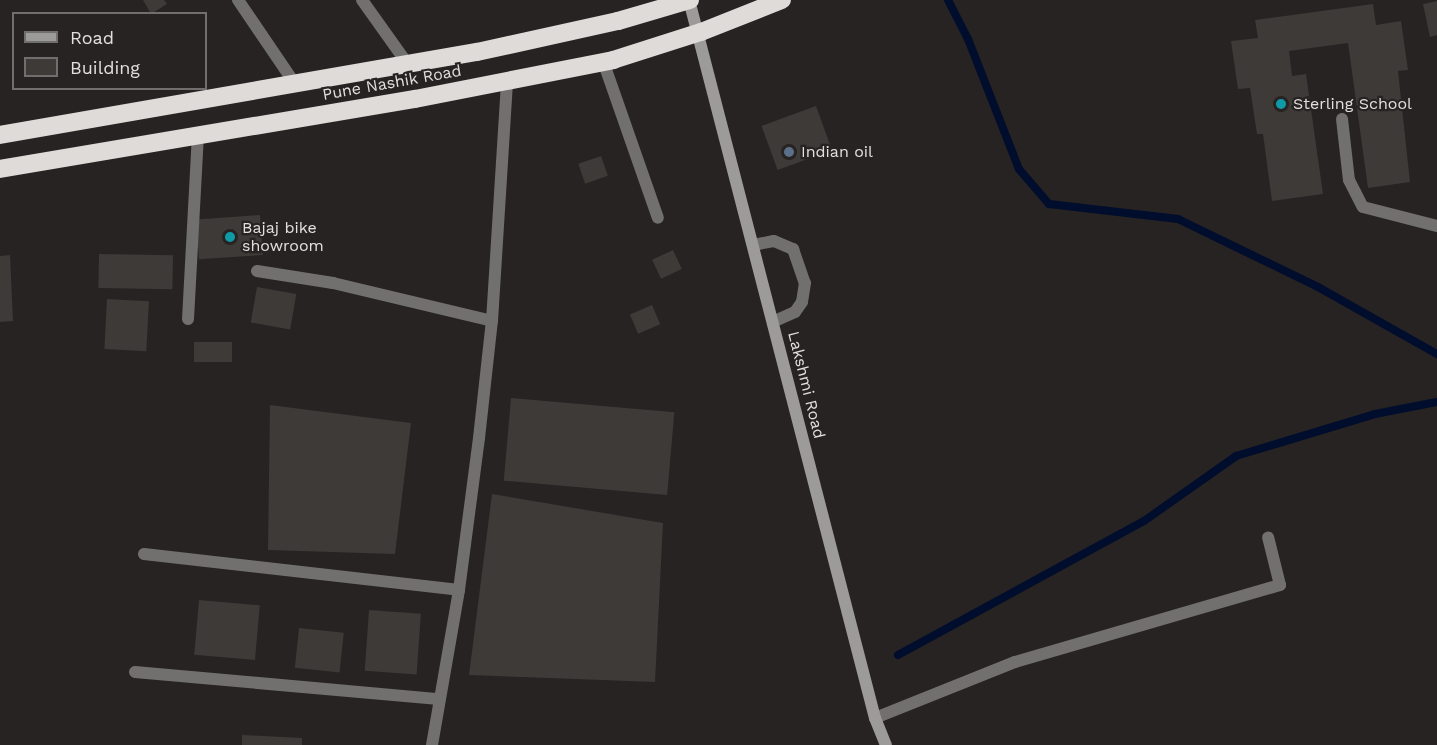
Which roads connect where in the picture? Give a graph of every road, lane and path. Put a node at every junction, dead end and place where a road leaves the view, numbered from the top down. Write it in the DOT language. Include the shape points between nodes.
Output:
graph roads {
  1 [pos="238,0"];
  2 [pos="362,0"];
  3 [pos="690,0"];
  4 [pos="782,0"];
  5 [pos="701,32"];
  6 [pos="603,62"];
  7 [pos="407,63"];
  8 [pos="507,81"];
  9 [pos="295,84"];
  10 [pos="1342,119"];
  11 [pos="0,135"];
  12 [pos="198,137"];
  13 [pos="0,169"];
  14 [pos="658,218"];
  15 [pos="1437,226"];
  16 [pos="753,245"];
  17 [pos="257,271"];
  18 [pos="188,319"];
  19 [pos="492,321"];
  20 [pos="773,322"];
  21 [pos="1268,537"];
  22 [pos="144,554"];
  23 [pos="459,590"];
  24 [pos="135,672"];
  25 [pos="439,699"];
  26 [pos="875,718"];
  27 [pos="432,745"];
  28 [pos="886,745"];
  1 -- 9 [label="street"];
  2 -- 7 [label="street"];
  3 -- 5 [label="main road, Lakshmi Road"];
  3 -- 7 [label="highway, Pune Nashik Road" via="554,37"];
  4 -- 5 [label="highway, Pune Nashik Road"];
  5 -- 6 [label="highway, Pune Nashik Road"];
  5 -- 16 [label="main road, Lakshmi Road"];
  6 -- 8 [label="highway, Pune Nashik Road"];
  6 -- 14 [label="street"];
  7 -- 9 [label="highway, Pune Nashik Road"];
  8 -- 12 [label="highway, Pune Nashik Road"];
  8 -- 19 [label="street"];
  9 -- 11 [label="highway, Pune Nashik Road"];
  10 -- 15 [label="street" via="1349,180 1363,207"];
  12 -- 13 [label="highway, Pune Nashik Road"];
  12 -- 18 [label="street"];
  16 -- 20 [label="main road, Lakshmi Road"];
  16 -- 20 [label="street" via="774,241 793,249 805,283 802,302 795,312"];
  17 -- 19 [label="street" via="333,283"];
  19 -- 23 [label="street"];
  20 -- 26 [label="main road, Lakshmi Road"];
  21 -- 26 [label="street" via="1280,585 1015,662"];
  22 -- 23 [label="street"];
  23 -- 25 [label="street"];
  24 -- 25 [label="street"];
  25 -- 27 [label="street"];
  26 -- 28 [label="main road, Lakshmi Road"];
}
